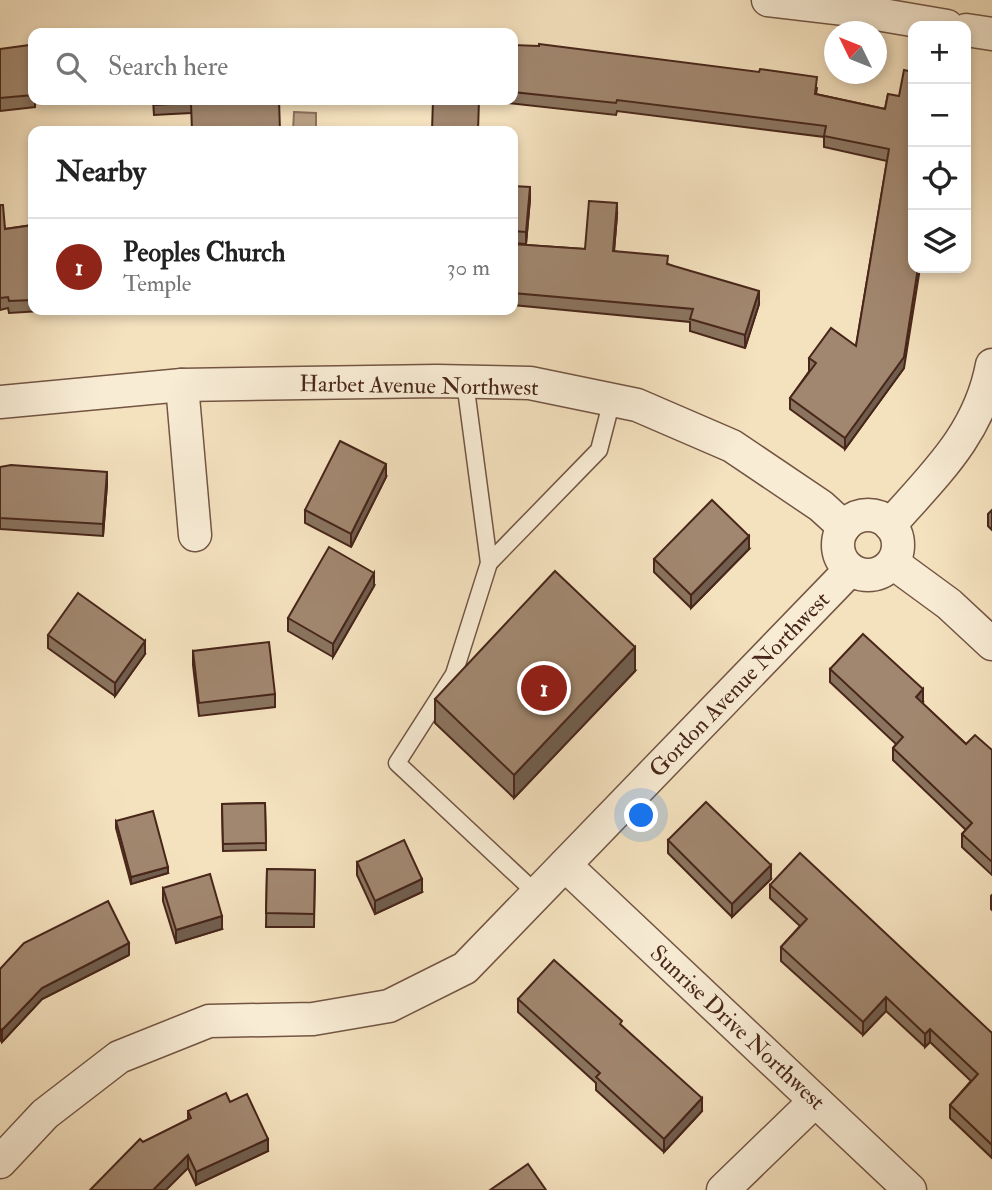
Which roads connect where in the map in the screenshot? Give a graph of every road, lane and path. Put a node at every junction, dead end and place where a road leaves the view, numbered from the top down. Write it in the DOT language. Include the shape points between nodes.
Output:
graph roads {
  1 [pos="768,0"];
  2 [pos="918,21"];
  3 [pos="971,31"];
  4 [pos="992,34"];
  5 [pos="992,365"];
  6 [pos="465,382"];
  7 [pos="182,385"];
  8 [pos="612,400"];
  9 [pos="0,402"];
  10 [pos="890,525"];
  11 [pos="844,527"];
  12 [pos="195,535"];
  13 [pos="489,563"];
  14 [pos="893,563"];
  15 [pos="850,570"];
  16 [pos="992,644"];
  17 [pos="565,865"];
  18 [pos="537,894"];
  19 [pos="816,1101"];
  20 [pos="0,1162"];
  21 [pos="723,1190"];
  22 [pos="910,1190"];
  1 -- 2 [label="street"];
  3 -- 4 [label="street"];
  5 -- 10 [label="street" via="980,410 959,446"];
  6 -- 7 [label="street, Harbet Avenue Northwest"];
  6 -- 8 [label="street, Harbet Avenue Northwest" via="530,383"];
  6 -- 13 [label="lane"];
  7 -- 9 [label="street, Harbet Avenue Northwest"];
  7 -- 12 [label="street"];
  8 -- 11 [label="street, Harbet Avenue Northwest" via="637,405 732,446 821,506"];
  8 -- 13 [label="lane" via="599,450"];
  10 -- 11 [label="street" via="882,518 862,516"];
  10 -- 14 [label="street" via="898,544"];
  11 -- 15 [label="street" via="838,554"];
  13 -- 18 [label="lane" via="454,674 397,763"];
  14 -- 15 [label="street" via="867,576"];
  14 -- 16 [label="street" via="949,604"];
  15 -- 17 [label="street, Gordon Avenue Northwest"];
  17 -- 18 [label="street, Gordon Avenue Northwest"];
  17 -- 19 [label="street, Sunrise Drive Northwest"];
  18 -- 20 [label="street, Gordon Avenue Northwest" via="465,968 388,1006 313,1019 209,1021 119,1057 45,1114"];
  19 -- 21 [label="street"];
  19 -- 22 [label="street, Sunrise Drive Northwest"];
}
